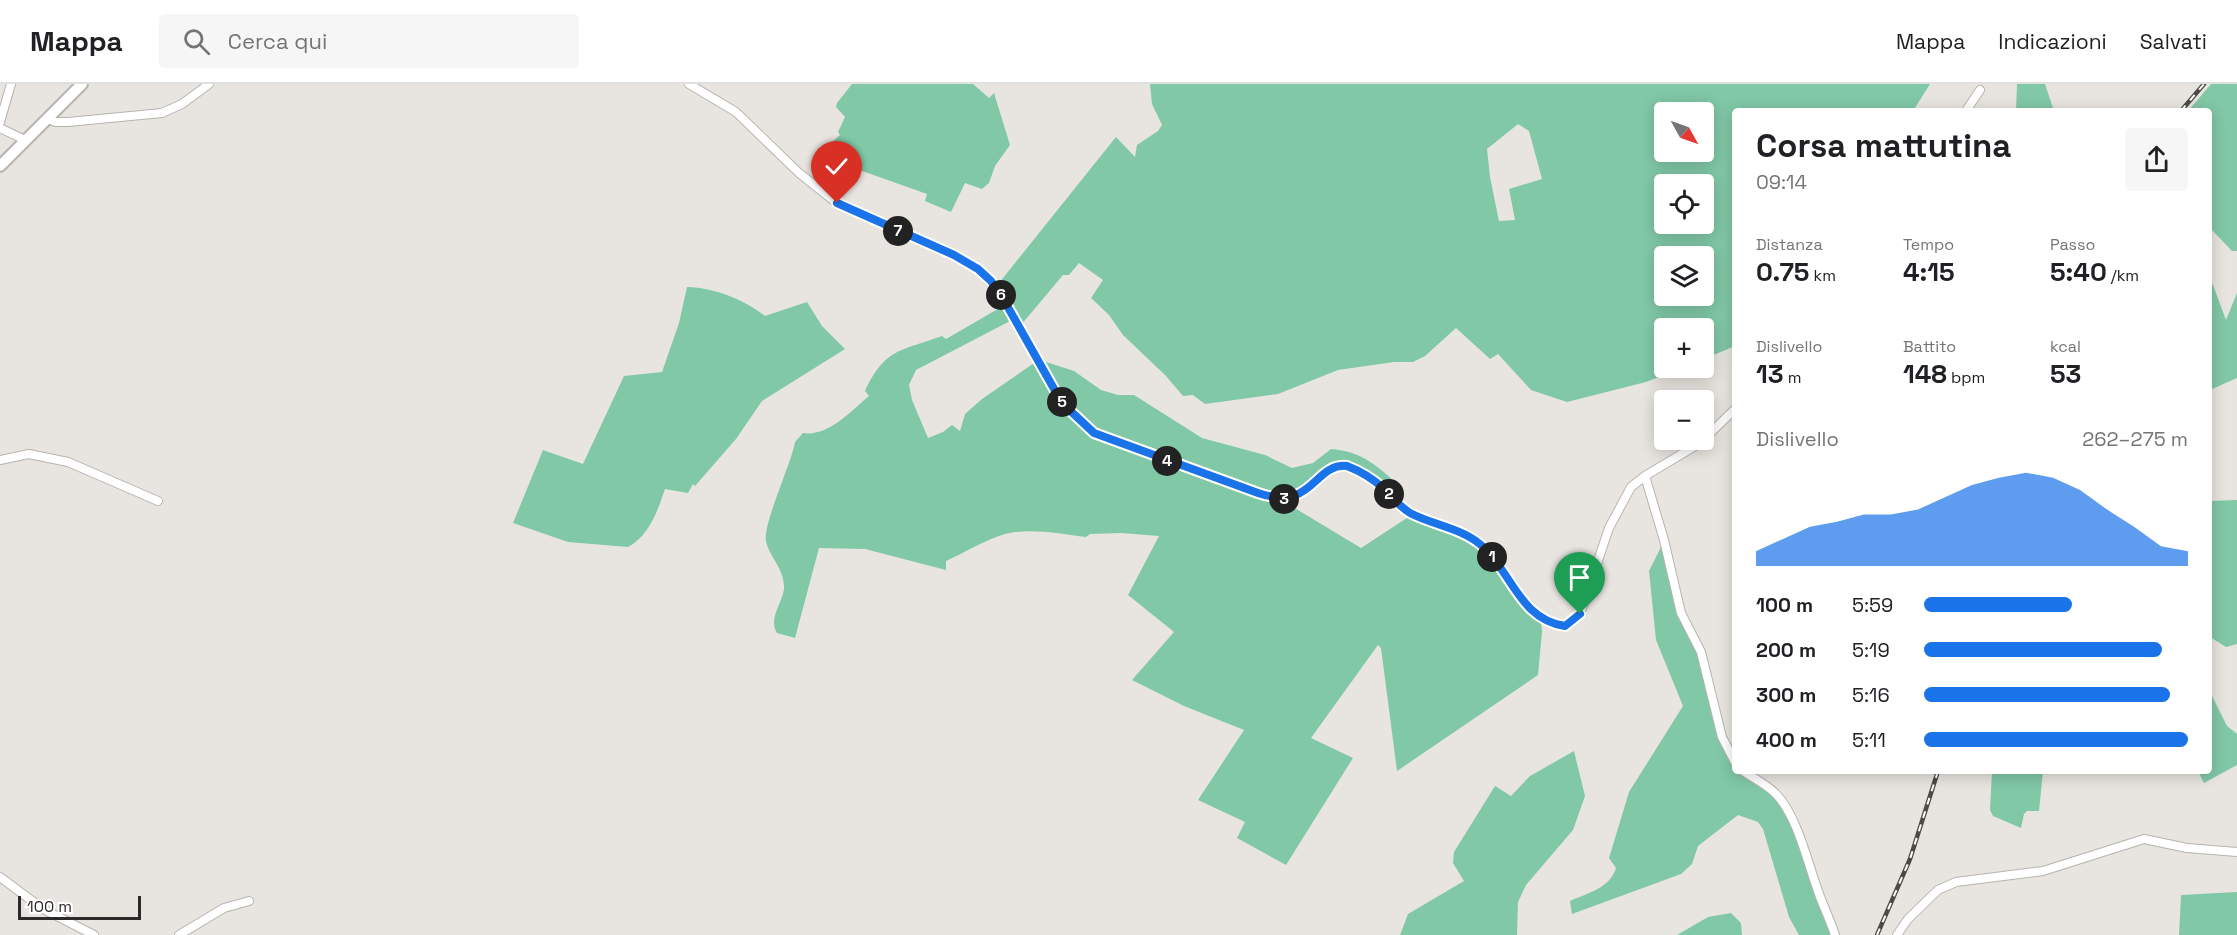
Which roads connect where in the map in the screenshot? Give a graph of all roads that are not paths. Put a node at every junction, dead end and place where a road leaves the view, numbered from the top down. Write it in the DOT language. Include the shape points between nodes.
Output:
graph roads {
  1 [pos="11,84"];
  2 [pos="82,84"];
  3 [pos="209,84"];
  4 [pos="689,84"];
  5 [pos="1980,90"];
  6 [pos="1968,108"];
  7 [pos="47,118"];
  8 [pos="0,122"];
  9 [pos="0,128"];
  10 [pos="25,140"];
  11 [pos="0,166"];
  12 [pos="1732,412"];
  13 [pos="0,460"];
  14 [pos="1645,476"];
  15 [pos="158,501"];
  16 [pos="1732,756"];
  17 [pos="1748,774"];
  18 [pos="2237,852"];
  19 [pos="0,877"];
  20 [pos="249,901"];
  21 [pos="94,935"];
  22 [pos="179,935"];
  23 [pos="1835,935"];
  24 [pos="1898,935"];
  1 -- 8 [label="street"];
  2 -- 7 [label="main road"];
  3 -- 7 [label="street" via="162,113 68,122"];
  4 -- 14 [label="street" via="736,112 837,203 978,269 1005,302 1062,403 1094,433 1283,500 1302,493 1333,469 1347,466 1374,481 1412,514 1462,533 1482,546 1527,607 1553,624 1565,626 1580,614 1609,528 1631,488"];
  5 -- 6 [label="street"];
  7 -- 10 [label="main road"];
  9 -- 10 [label="street"];
  10 -- 11 [label="main road"];
  12 -- 14 [label="street" via="1700,443"];
  13 -- 15 [label="street" via="29,454 68,462"];
  14 -- 16 [label="street" via="1679,605 1701,652 1722,737"];
  17 -- 23 [label="street" via="1782,801"];
  18 -- 24 [label="street" via="2144,839 2043,871 1956,882 1938,890"];
  19 -- 21 [label="street" via="43,909"];
  20 -- 22 [label="street" via="224,908"];
}
